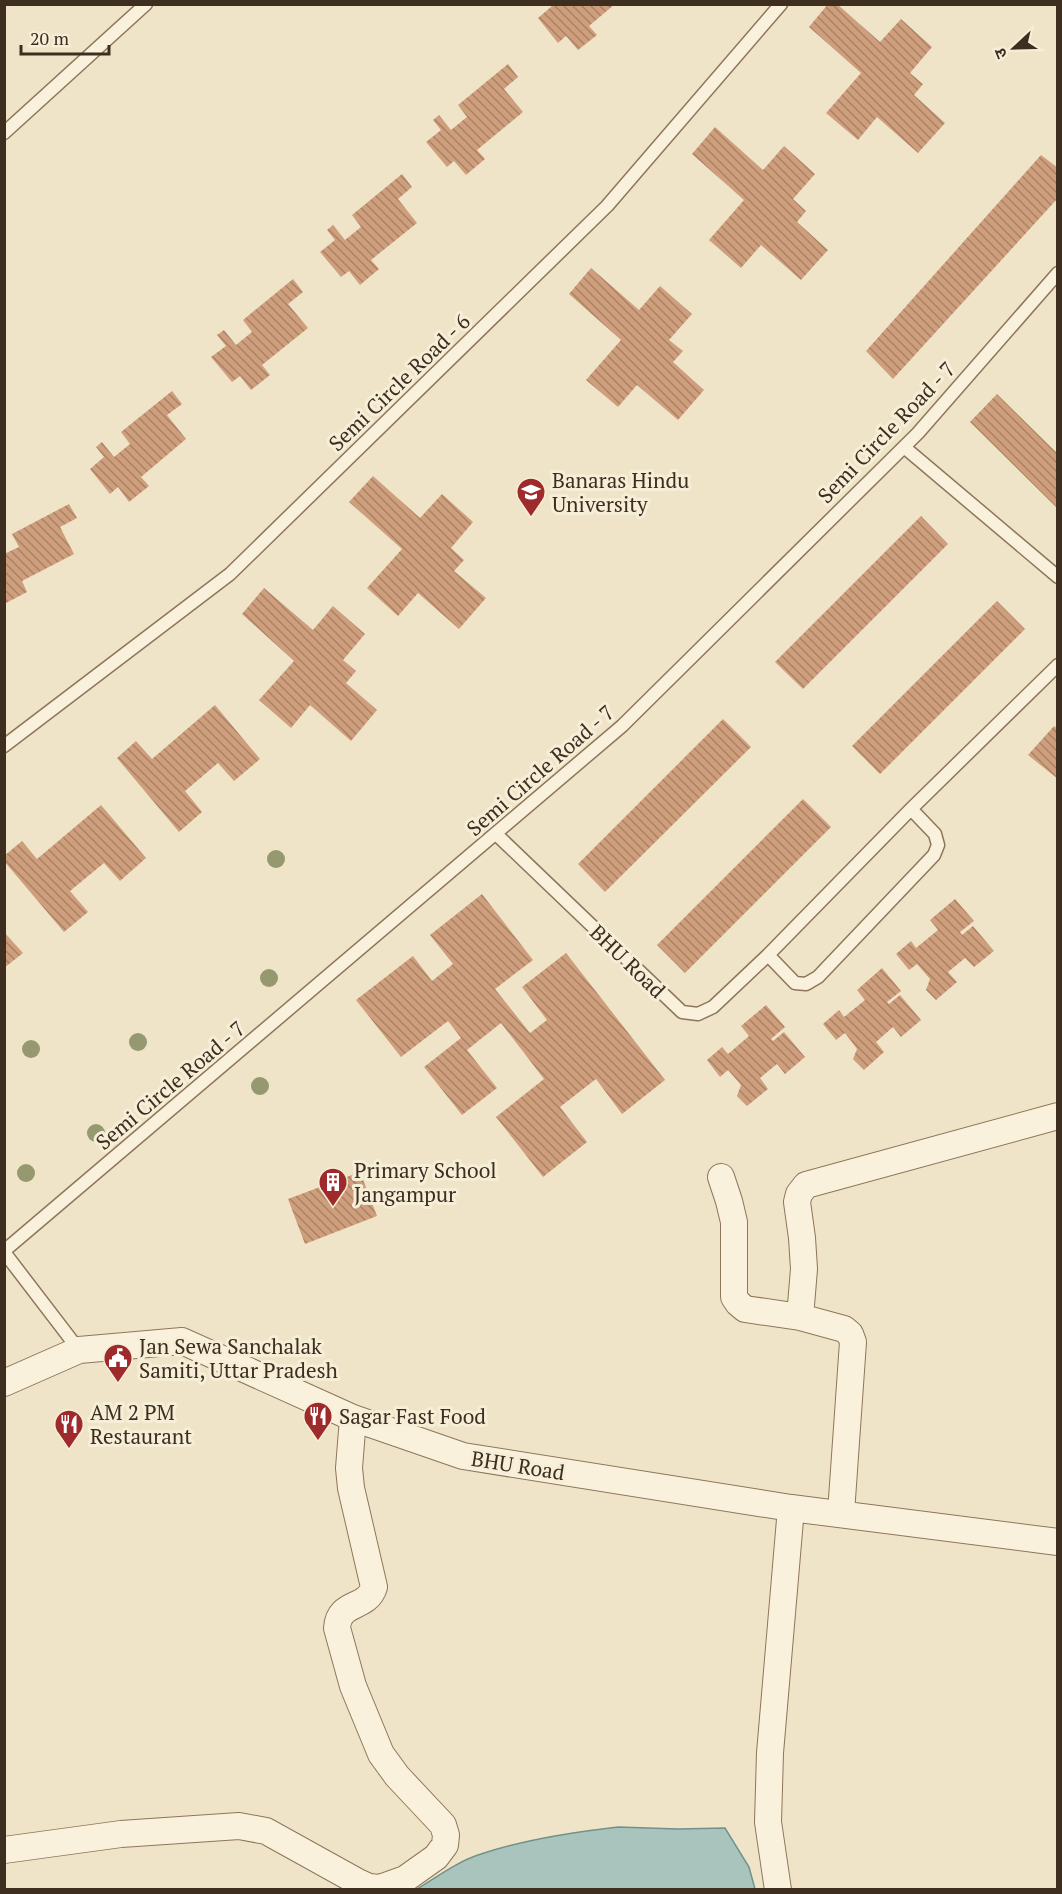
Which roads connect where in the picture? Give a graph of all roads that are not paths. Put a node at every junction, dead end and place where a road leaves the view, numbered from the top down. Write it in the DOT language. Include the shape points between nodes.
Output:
graph roads {
  1 [pos="146,4"];
  2 [pos="781,4"];
  3 [pos="4,133"];
  4 [pos="1058,273"];
  5 [pos="904,447"];
  6 [pos="1058,577"];
  7 [pos="1056,670"];
  8 [pos="4,746"];
  9 [pos="911,809"];
  10 [pos="495,834"];
  11 [pos="768,955"];
  12 [pos="1058,1116"];
  13 [pos="721,1177"];
  14 [pos="4,1251"];
  15 [pos="800,1317"];
  16 [pos="79,1350"];
  17 [pos="4,1383"];
  18 [pos="352,1418"];
  19 [pos="791,1508"];
  20 [pos="840,1513"];
  21 [pos="1058,1542"];
  22 [pos="4,1850"];
  23 [pos="778,1890"];
  1 -- 3 [label="lane"];
  2 -- 8 [label="lane, Semi Circle Road - 6" via="607,206 230,574"];
  4 -- 5 [label="lane, Semi Circle Road - 7"];
  5 -- 6 [label="lane"];
  5 -- 10 [label="lane, Semi Circle Road - 7" via="622,726"];
  7 -- 9 [label="lane, BHU Road"];
  9 -- 11 [label="lane, BHU Road"];
  9 -- 11 [label="lane" via="934,834 938,845 934,855 818,977 806,984 795,983"];
  10 -- 11 [label="lane, BHU Road" via="682,1012 698,1014 713,1007"];
  10 -- 14 [label="lane, Semi Circle Road - 7"];
  12 -- 15 [label="street" via="806,1185 797,1202 804,1269"];
  13 -- 15 [label="street" via="734,1222 734,1297 745,1309"];
  14 -- 16 [label="lane"];
  15 -- 20 [label="street" via="844,1329 853,1342"];
  16 -- 17 [label="street, BHU Road"];
  16 -- 18 [label="street, BHU Road" via="182,1341"];
  18 -- 19 [label="street, BHU Road" via="463,1456"];
  18 -- 22 [label="street" via="351,1488 374,1587 366,1599 344,1611 337,1628 353,1686 381,1754 443,1825 445,1845 436,1857 405,1879 380,1888 358,1882 266,1831 239,1826 121,1834"];
  19 -- 20 [label="street, BHU Road"];
  19 -- 23 [label="street" via="770,1753 768,1822"];
  20 -- 21 [label="street, BHU Road"];
}
